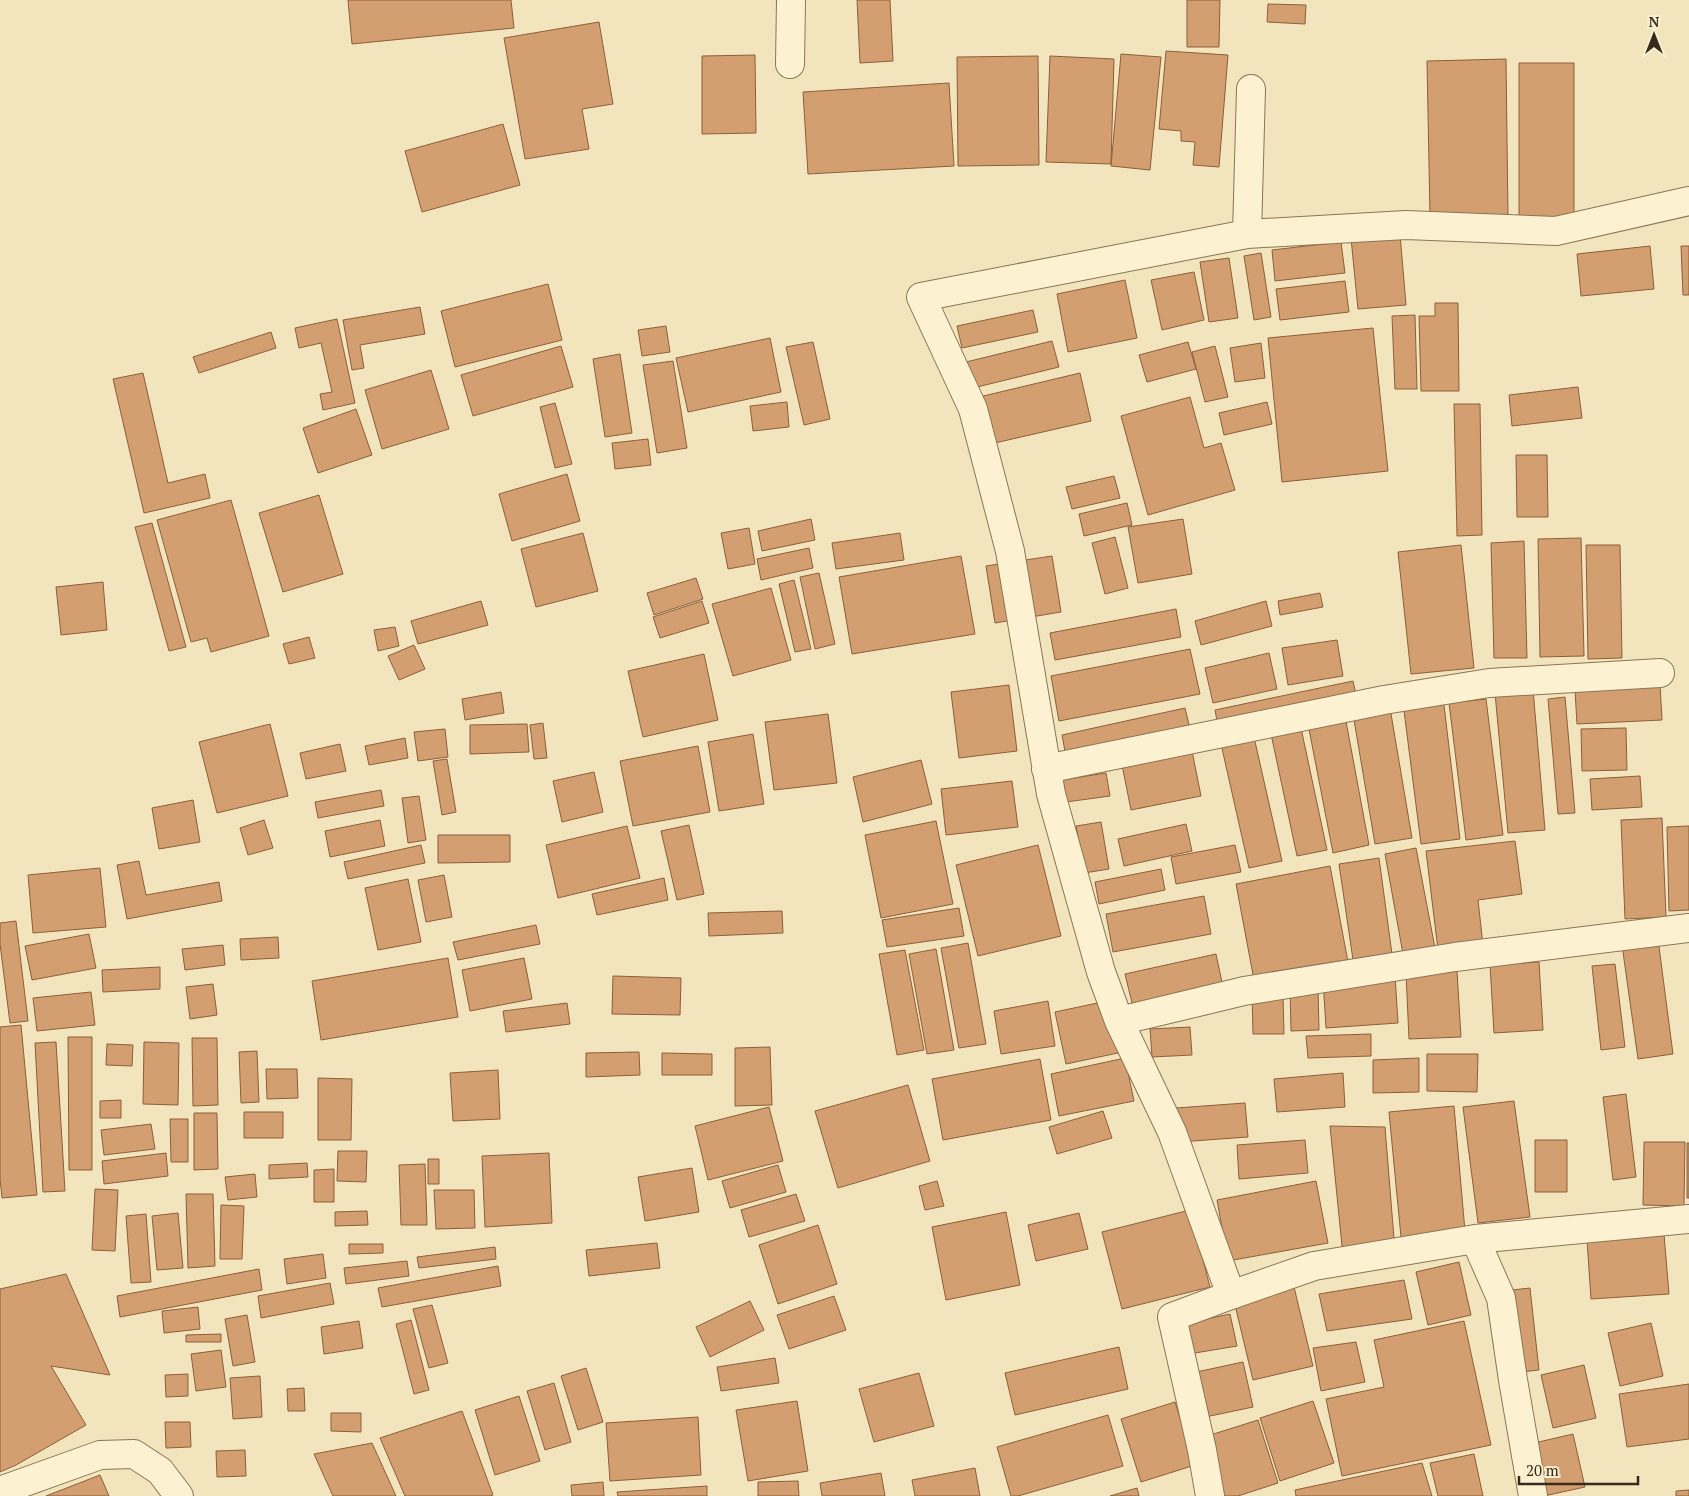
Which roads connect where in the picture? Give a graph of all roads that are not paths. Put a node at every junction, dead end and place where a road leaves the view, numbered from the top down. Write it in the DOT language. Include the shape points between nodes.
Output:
graph roads {
  1 [pos="791,0"];
  2 [pos="790,64"];
  3 [pos="1251,89"];
  4 [pos="1689,201"];
  5 [pos="1247,234"];
  6 [pos="1660,674"];
  7 [pos="1046,769"];
  8 [pos="1689,928"];
  9 [pos="1119,1020"];
  10 [pos="1689,1219"];
  11 [pos="1475,1239"];
  12 [pos="1231,1295"];
  13 [pos="0,1491"];
  14 [pos="179,1496"];
  15 [pos="1210,1496"];
  16 [pos="1533,1496"];
  1 -- 2 [label="street"];
  3 -- 5 [label="street"];
  4 -- 5 [label="street" via="1556,230 1406,225"];
  5 -- 7 [label="street" via="921,297 973,409 1010,550"];
  6 -- 7 [label="street" via="1489,683 1384,700"];
  7 -- 9 [label="street" via="1101,972"];
  8 -- 9 [label="street" via="1455,957 1273,986"];
  9 -- 12 [label="street" via="1172,1132"];
  10 -- 11 [label="street"];
  11 -- 12 [label="street" via="1314,1266"];
  11 -- 16 [label="street" via="1501,1298"];
  12 -- 15 [label="street" via="1172,1317"];
  13 -- 14 [label="street" via="100,1455 134,1454 160,1471"];
}
